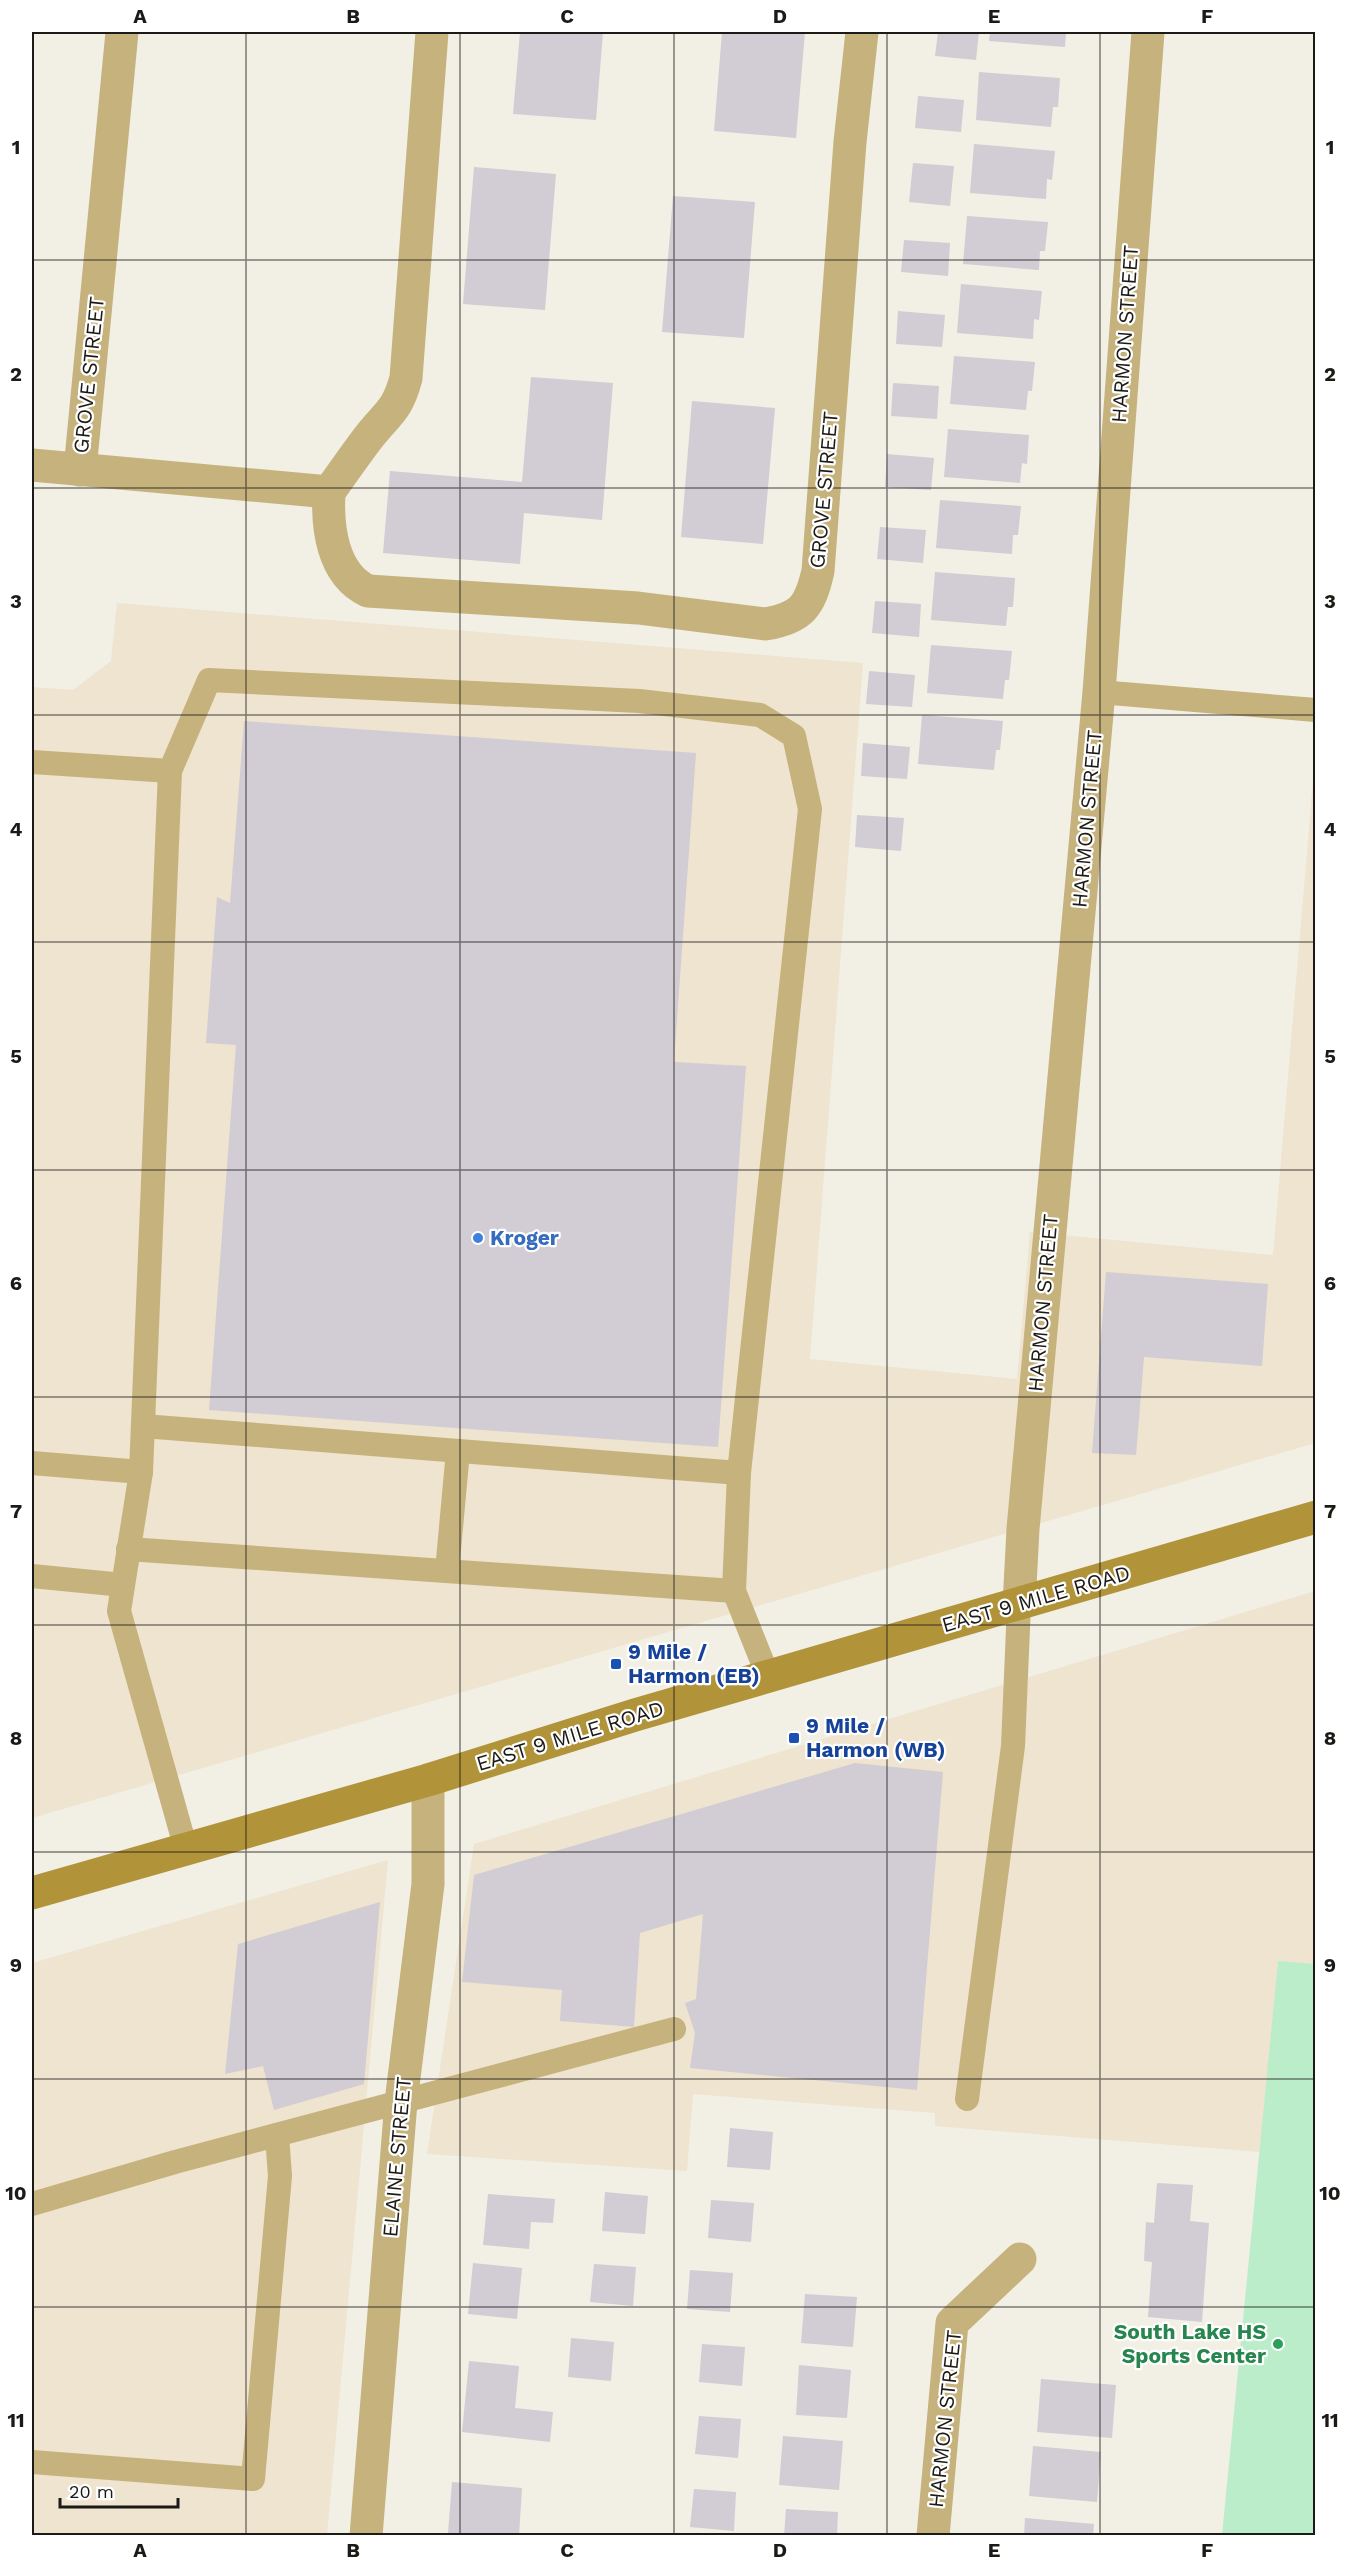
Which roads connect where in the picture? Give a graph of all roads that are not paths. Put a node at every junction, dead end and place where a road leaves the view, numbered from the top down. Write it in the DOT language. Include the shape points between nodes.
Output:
graph roads {
  1 [pos="122,32"];
  2 [pos="432,32"];
  3 [pos="862,32"];
  4 [pos="1148,32"];
  5 [pos="32,465"];
  6 [pos="80,470"];
  7 [pos="329,492"];
  8 [pos="1099,692"];
  9 [pos="1316,710"];
  10 [pos="32,762"];
  11 [pos="170,771"];
  12 [pos="143,1426"];
  13 [pos="458,1451"];
  14 [pos="32,1463"];
  15 [pos="141,1472"];
  16 [pos="739,1473"];
  17 [pos="1316,1517"];
  18 [pos="128,1549"];
  19 [pos="447,1571"];
  20 [pos="32,1576"];
  21 [pos="123,1585"];
  22 [pos="734,1590"];
  23 [pos="1019,1605"];
  24 [pos="768,1676"];
  25 [pos="428,1780"];
  26 [pos="186,1849"];
  27 [pos="32,1893"];
  28 [pos="674,2029"];
  29 [pos="967,2099"];
  30 [pos="401,2102"];
  31 [pos="277,2135"];
  32 [pos="32,2204"];
  33 [pos="1020,2259"];
  34 [pos="32,2462"];
  35 [pos="366,2535"];
  36 [pos="933,2535"];
  1 -- 6 [label="street, GROVE STREET"];
  2 -- 7 [label="street" via="406,378 401,398"];
  3 -- 7 [label="street, GROVE STREET" via="850,142 819,571 803,611 784,621 765,624 638,608 368,591 357,586 336,555"];
  4 -- 8 [label="street, HARMON STREET"];
  5 -- 6 [label="street"];
  6 -- 7 [label="street, GROVE STREET"];
  8 -- 9 [label="lane"];
  8 -- 23 [label="street, HARMON STREET"];
  10 -- 11 [label="lane"];
  11 -- 12 [label="lane"];
  11 -- 16 [label="lane" via="209,680 639,700 760,715 794,736 810,809"];
  12 -- 13 [label="lane"];
  12 -- 15 [label="lane"];
  13 -- 16 [label="lane"];
  13 -- 19 [label="lane"];
  14 -- 15 [label="lane"];
  15 -- 18 [label="lane"];
  16 -- 22 [label="lane"];
  17 -- 23 [label="main road, EAST 9 MILE ROAD"];
  18 -- 19 [label="lane"];
  18 -- 21 [label="lane"];
  19 -- 22 [label="lane"];
  20 -- 21 [label="lane"];
  21 -- 26 [label="lane" via="119,1611"];
  22 -- 24 [label="lane"];
  23 -- 24 [label="main road, EAST 9 MILE ROAD"];
  23 -- 29 [label="lane" via="1013,1746"];
  24 -- 25 [label="main road, EAST 9 MILE ROAD"];
  25 -- 26 [label="main road, EAST 9 MILE ROAD"];
  25 -- 30 [label="street, ELAINE STREET" via="428,1884"];
  26 -- 27 [label="main road, EAST 9 MILE ROAD"];
  28 -- 30 [label="lane"];
  30 -- 31 [label="lane"];
  30 -- 35 [label="street, ELAINE STREET"];
  31 -- 32 [label="lane"];
  31 -- 34 [label="lane" via="280,2176 253,2479"];
  33 -- 36 [label="street, HARMON STREET" via="952,2323"];
}
